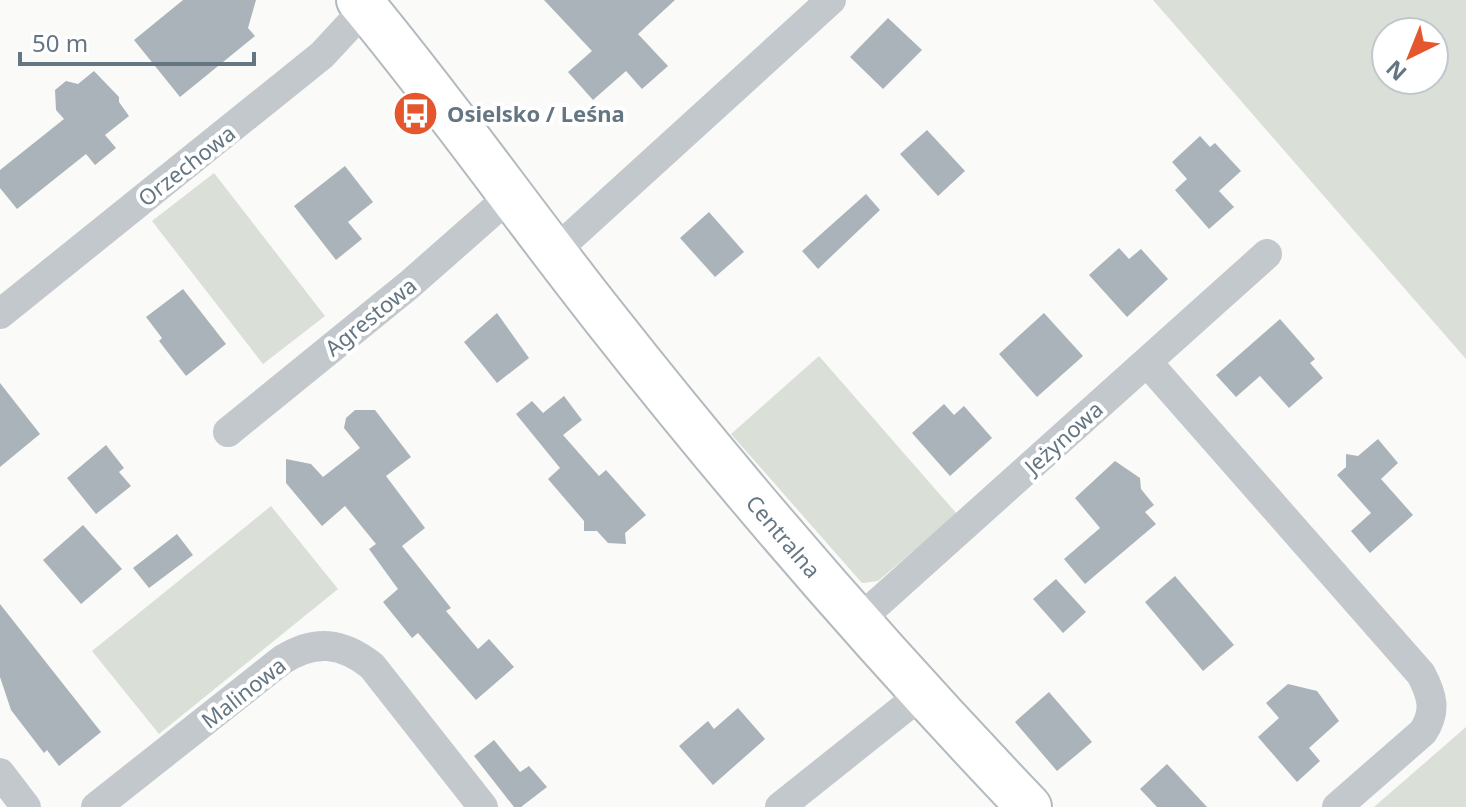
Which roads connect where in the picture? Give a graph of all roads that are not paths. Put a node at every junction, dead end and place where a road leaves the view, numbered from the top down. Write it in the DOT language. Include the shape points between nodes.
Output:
graph roads {
  1 [pos="831,0"];
  2 [pos="366,3"];
  3 [pos="509,197"];
  4 [pos="554,252"];
  5 [pos="1267,254"];
  6 [pos="0,314"];
  7 [pos="1147,362"];
  8 [pos="228,432"];
  9 [pos="859,620"];
  10 [pos="923,693"];
  11 [pos="0,773"];
  12 [pos="26,807"];
  13 [pos="96,807"];
  14 [pos="483,807"];
  15 [pos="780,807"];
  16 [pos="1029,807"];
  17 [pos="1337,807"];
  1 -- 4 [label="street"];
  2 -- 3 [label="street, Centralna"];
  2 -- 6 [label="street, Orzechowa" via="322,55"];
  3 -- 4 [label="street, Centralna"];
  3 -- 8 [label="street, Agrestowa"];
  4 -- 9 [label="street, Centralna"];
  5 -- 7 [label="street, Jeżynowa"];
  7 -- 9 [label="street, Jeżynowa"];
  7 -- 17 [label="street" via="1421,674 1429,690 1431,719 1423,732"];
  9 -- 10 [label="street, Centralna"];
  10 -- 15 [label="street"];
  10 -- 16 [label="street, Centralna"];
  11 -- 12 [label="street"];
  13 -- 14 [label="street, Malinowa" via="282,660 318,645 354,652 372,666"];
}
